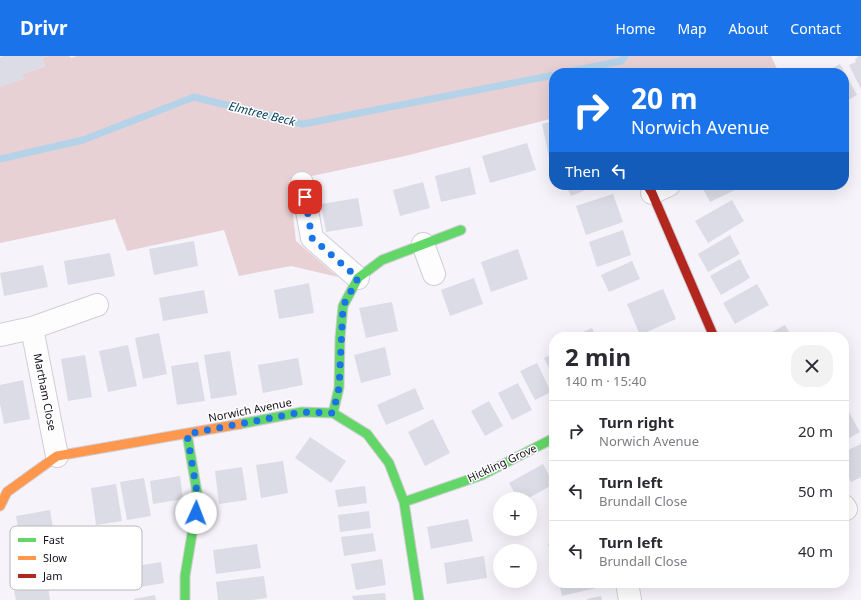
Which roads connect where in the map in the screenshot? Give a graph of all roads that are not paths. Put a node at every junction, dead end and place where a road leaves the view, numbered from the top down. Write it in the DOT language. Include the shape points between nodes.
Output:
graph roads {
  1 [pos="302,184"];
  2 [pos="657,190"];
  3 [pos="461,230"];
  4 [pos="423,244"];
  5 [pos="434,274"];
  6 [pos="358,278"];
  7 [pos="97,306"];
  8 [pos="32,328"];
  9 [pos="712,332"];
  10 [pos="0,335"];
  11 [pos="333,413"];
  12 [pos="187,434"];
  13 [pos="549,441"];
  14 [pos="58,456"];
  15 [pos="404,502"];
  16 [pos="0,506"];
  17 [pos="628,588"];
  18 [pos="185,600"];
  19 [pos="419,600"];
  20 [pos="630,600"];
  1 -- 6 [label="street" via="312,238"];
  2 -- 9 [label="street"];
  3 -- 4 [label="street"];
  4 -- 5 [label="street"];
  4 -- 6 [label="street" via="382,260"];
  6 -- 11 [label="street" via="343,306 339,388"];
  7 -- 8 [label="street"];
  8 -- 10 [label="street"];
  8 -- 14 [label="street, Martham Close"];
  11 -- 12 [label="street, Norwich Avenue" via="302,412"];
  11 -- 15 [label="street, Norwich Avenue" via="367,434 389,463"];
  12 -- 14 [label="street, Norwich Avenue"];
  12 -- 18 [label="street" via="198,498 185,576"];
  13 -- 15 [label="street, Hickling Grove" via="482,475"];
  14 -- 16 [label="street, Norwich Avenue" via="6,492"];
  15 -- 19 [label="street, Norwich Avenue"];
  17 -- 20 [label="street"];
}
